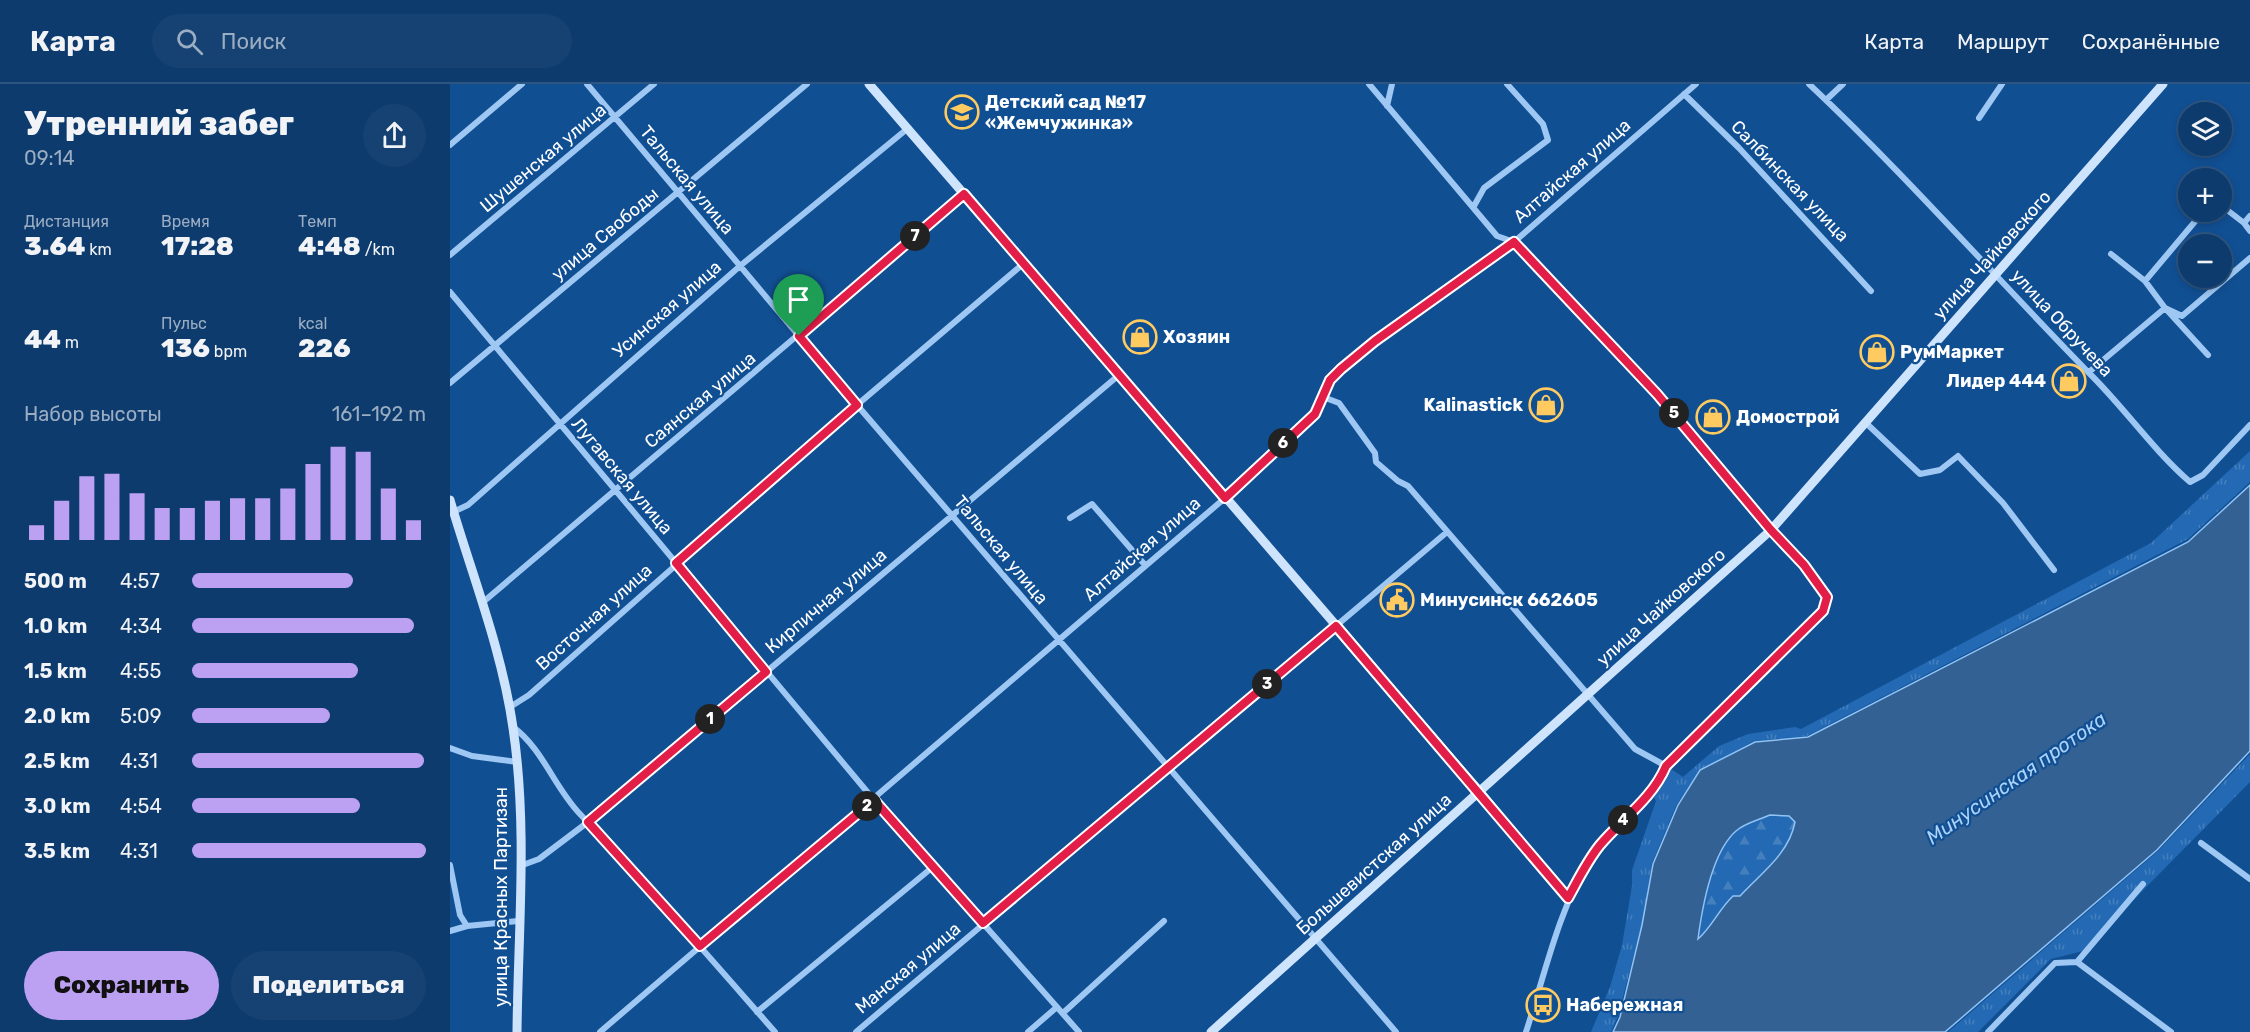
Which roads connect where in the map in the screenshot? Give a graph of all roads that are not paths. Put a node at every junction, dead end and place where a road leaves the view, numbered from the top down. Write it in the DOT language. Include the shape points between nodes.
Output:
graph roads {
  1 [pos="522,84"];
  2 [pos="588,84"];
  3 [pos="654,84"];
  4 [pos="807,84"];
  5 [pos="869,84"];
  6 [pos="1369,84"];
  7 [pos="1392,84"];
  8 [pos="1507,84"];
  9 [pos="1696,84"];
  10 [pos="1809,84"];
  11 [pos="1843,84"];
  12 [pos="2002,84"];
  13 [pos="2163,84"];
  14 [pos="1684,94"];
  15 [pos="1826,100"];
  16 [pos="1387,106"];
  17 [pos="1979,117"];
  18 [pos="616,118"];
  19 [pos="907,129"];
  20 [pos="450,145"];
  21 [pos="678,192"];
  22 [pos="964,194"];
  23 [pos="1474,207"];
  24 [pos="2232,214"];
  25 [pos="2250,216"];
  26 [pos="2195,222"];
  27 [pos="2244,223"];
  28 [pos="2250,231"];
  29 [pos="1514,242"];
  30 [pos="2111,254"];
  31 [pos="450,255"];
  32 [pos="2250,258"];
  33 [pos="1023,264"];
  34 [pos="740,266"];
  35 [pos="1995,275"];
  36 [pos="2145,281"];
  37 [pos="1871,291"];
  38 [pos="450,292"];
  39 [pos="2165,308"];
  40 [pos="799,336"];
  41 [pos="493,345"];
  42 [pos="2208,355"];
  43 [pos="2089,372"];
  44 [pos="1119,375"];
  45 [pos="450,383"];
  46 [pos="1323,397"];
  47 [pos="857,405"];
  48 [pos="558,423"];
  49 [pos="1866,423"];
  50 [pos="2250,425"];
  51 [pos="614,491"];
  52 [pos="1225,498"];
  53 [pos="450,500"];
  54 [pos="452,513"];
  55 [pos="952,514"];
  56 [pos="1070,518"];
  57 [pos="1771,530"];
  58 [pos="1447,532"];
  59 [pos="676,563"];
  60 [pos="1145,565"];
  61 [pos="2054,570"];
  62 [pos="482,603"];
  63 [pos="1336,626"];
  64 [pos="1058,641"];
  65 [pos="766,672"];
  66 [pos="1586,696"];
  67 [pos="510,707"];
  68 [pos="513,727"];
  69 [pos="450,748"];
  70 [pos="461,754"];
  71 [pos="450,758"];
  72 [pos="517,762"];
  73 [pos="1666,766"];
  74 [pos="1167,768"];
  75 [pos="1479,791"];
  76 [pos="874,800"];
  77 [pos="588,822"];
  78 [pos="2201,843"];
  79 [pos="450,865"];
  80 [pos="520,866"];
  81 [pos="934,866"];
  82 [pos="2250,879"];
  83 [pos="2143,884"];
  84 [pos="1568,898"];
  85 [pos="518,921"];
  86 [pos="1164,921"];
  87 [pos="983,923"];
  88 [pos="467,926"];
  89 [pos="450,931"];
  90 [pos="1317,938"];
  91 [pos="700,946"];
  92 [pos="2077,962"];
  93 [pos="1057,1007"];
  94 [pos="757,1012"];
  95 [pos="1063,1013"];
  96 [pos="517,1032"];
  97 [pos="600,1032"];
  98 [pos="775,1032"];
  99 [pos="856,1032"];
  100 [pos="1028,1032"];
  101 [pos="1079,1032"];
  102 [pos="1211,1032"];
  103 [pos="1396,1032"];
  104 [pos="1526,1032"];
  105 [pos="1988,1032"];
  106 [pos="2171,1032"];
  1 -- 20 [label="street"];
  2 -- 18 [label="street, Тальская улица"];
  3 -- 18 [label="street, Шушенская улица"];
  4 -- 21 [label="street, улица Свободы"];
  5 -- 19 [label="main road"];
  6 -- 16 [label="street"];
  7 -- 16 [label="street"];
  8 -- 23 [label="street" via="1543,124 1548,140 1484,188"];
  9 -- 14 [label="street, Алтайская улица"];
  10 -- 15 [label="street, улица Обручева"];
  11 -- 15 [label="street"];
  12 -- 17 [label="street"];
  13 -- 35 [label="main road, улица Чайковского"];
  14 -- 29 [label="street, Алтайская улица"];
  14 -- 37 [label="street, Салбинская улица"];
  15 -- 35 [label="street, улица Обручева"];
  16 -- 23 [label="street"];
  18 -- 21 [label="street, Тальская улица"];
  18 -- 31 [label="street, Шушенская улица"];
  19 -- 22 [label="main road"];
  19 -- 34 [label="street, Усинская улица"];
  21 -- 34 [label="street, Тальская улица"];
  21 -- 41 [label="street, улица Свободы"];
  22 -- 33 [label="main road"];
  22 -- 40 [label="street, Саянская улица"];
  23 -- 29 [label="street" via="1497,236"];
  24 -- 27 [label="street"];
  25 -- 27 [label="street"];
  26 -- 36 [label="street"];
  27 -- 28 [label="street"];
  29 -- 46 [label="street, Алтайская улица" via="1375,341 1330,380"];
  29 -- 57 [label="street" via="1650,386"];
  30 -- 36 [label="street"];
  32 -- 39 [label="street" via="2182,316"];
  33 -- 44 [label="main road"];
  33 -- 47 [label="street, Восточная улица"];
  34 -- 40 [label="street, Тальская улица"];
  34 -- 48 [label="street, Усинская улица"];
  35 -- 43 [label="street, улица Обручева"];
  35 -- 49 [label="main road, улица Чайковского"];
  36 -- 39 [label="street"];
  38 -- 41 [label="street, Лугавская улица"];
  39 -- 42 [label="street"];
  39 -- 43 [label="street"];
  40 -- 47 [label="street, Тальская улица"];
  40 -- 51 [label="street, Саянская улица"];
  41 -- 45 [label="street, улица Свободы"];
  41 -- 48 [label="street, Лугавская улица"];
  43 -- 50 [label="street, улица Обручева" via="2167,463 2190,482 2203,475"];
  44 -- 52 [label="main road"];
  44 -- 55 [label="street, Кирпичная улица"];
  46 -- 52 [label="street, Алтайская улица" via="1315,414"];
  46 -- 58 [label="street" via="1339,403 1375,453 1376,462 1408,486"];
  47 -- 55 [label="street, Тальская улица"];
  47 -- 59 [label="street, Восточная улица"];
  48 -- 51 [label="street, Лугавская улица"];
  48 -- 54 [label="street, Усинская улица" via="468,505"];
  49 -- 57 [label="main road, улица Чайковского"];
  49 -- 61 [label="street" via="1920,474 1941,470 1958,456 2003,503"];
  51 -- 59 [label="street, Лугавская улица"];
  51 -- 62 [label="street, Саянская улица"];
  52 -- 60 [label="street, Алтайская улица"];
  52 -- 63 [label="main road"];
  53 -- 54 [label="main road, улица Красных Партизан"];
  54 -- 62 [label="main road, улица Красных Партизан"];
  55 -- 64 [label="street, Тальская улица"];
  55 -- 65 [label="street, Кирпичная улица"];
  56 -- 60 [label="street" via="1092,504"];
  57 -- 66 [label="main road, улица Чайковского"];
  57 -- 73 [label="street" via="1827,597 1823,611"];
  58 -- 63 [label="street, Манская улица"];
  58 -- 66 [label="street"];
  59 -- 65 [label="street, Лугавская улица"];
  59 -- 67 [label="street, Восточная улица" via="529,695"];
  60 -- 64 [label="street, Алтайская улица"];
  62 -- 67 [label="main road, улица Красных Партизан"];
  63 -- 74 [label="street, Манская улица"];
  63 -- 75 [label="main road"];
  64 -- 74 [label="street, Тальская улица"];
  64 -- 76 [label="street, Алтайская улица"];
  65 -- 76 [label="street, Лугавская улица"];
  65 -- 77 [label="street, Кирпичная улица"];
  66 -- 73 [label="street" via="1635,749"];
  66 -- 75 [label="main road, Большевистская улица"];
  67 -- 68 [label="main road, улица Красных Партизан"];
  68 -- 72 [label="main road, улица Красных Партизан"];
  68 -- 77 [label="street" via="528,738"];
  69 -- 70 [label="street, улица Красных Партизан"];
  70 -- 71 [label="street"];
  70 -- 72 [label="street, улица Красных Партизан"];
  72 -- 80 [label="main road, улица Красных Партизан"];
  73 -- 84 [label="street" via="1652,792 1591,857"];
  74 -- 87 [label="street, Манская улица"];
  74 -- 90 [label="street, Тальская улица"];
  75 -- 84 [label="main road"];
  75 -- 90 [label="main road, Большевистская улица"];
  76 -- 81 [label="street, Лугавская улица"];
  76 -- 91 [label="street, Алтайская улица"];
  77 -- 80 [label="street, Кирпичная улица" via="539,859"];
  77 -- 91 [label="street"];
  78 -- 82 [label="street"];
  79 -- 88 [label="street" via="460,915"];
  80 -- 85 [label="main road, улица Красных Партизан"];
  81 -- 87 [label="street, Лугавская улица"];
  81 -- 94 [label="street"];
  83 -- 92 [label="street"];
  84 -- 104 [label="street"];
  85 -- 88 [label="street"];
  85 -- 96 [label="main road, улица Красных Партизан"];
  86 -- 95 [label="street"];
  87 -- 93 [label="street, Лугавская улица"];
  87 -- 99 [label="street, Манская улица"];
  88 -- 89 [label="street"];
  90 -- 102 [label="main road, Большевистская улица"];
  90 -- 103 [label="street, Тальская улица"];
  91 -- 94 [label="street"];
  91 -- 97 [label="street, Алтайская улица"];
  92 -- 105 [label="street" via="2055,963"];
  92 -- 106 [label="street"];
  93 -- 95 [label="street, Лугавская улица"];
  93 -- 100 [label="street"];
  94 -- 98 [label="street"];
  95 -- 101 [label="street, Лугавская улица"];
}
